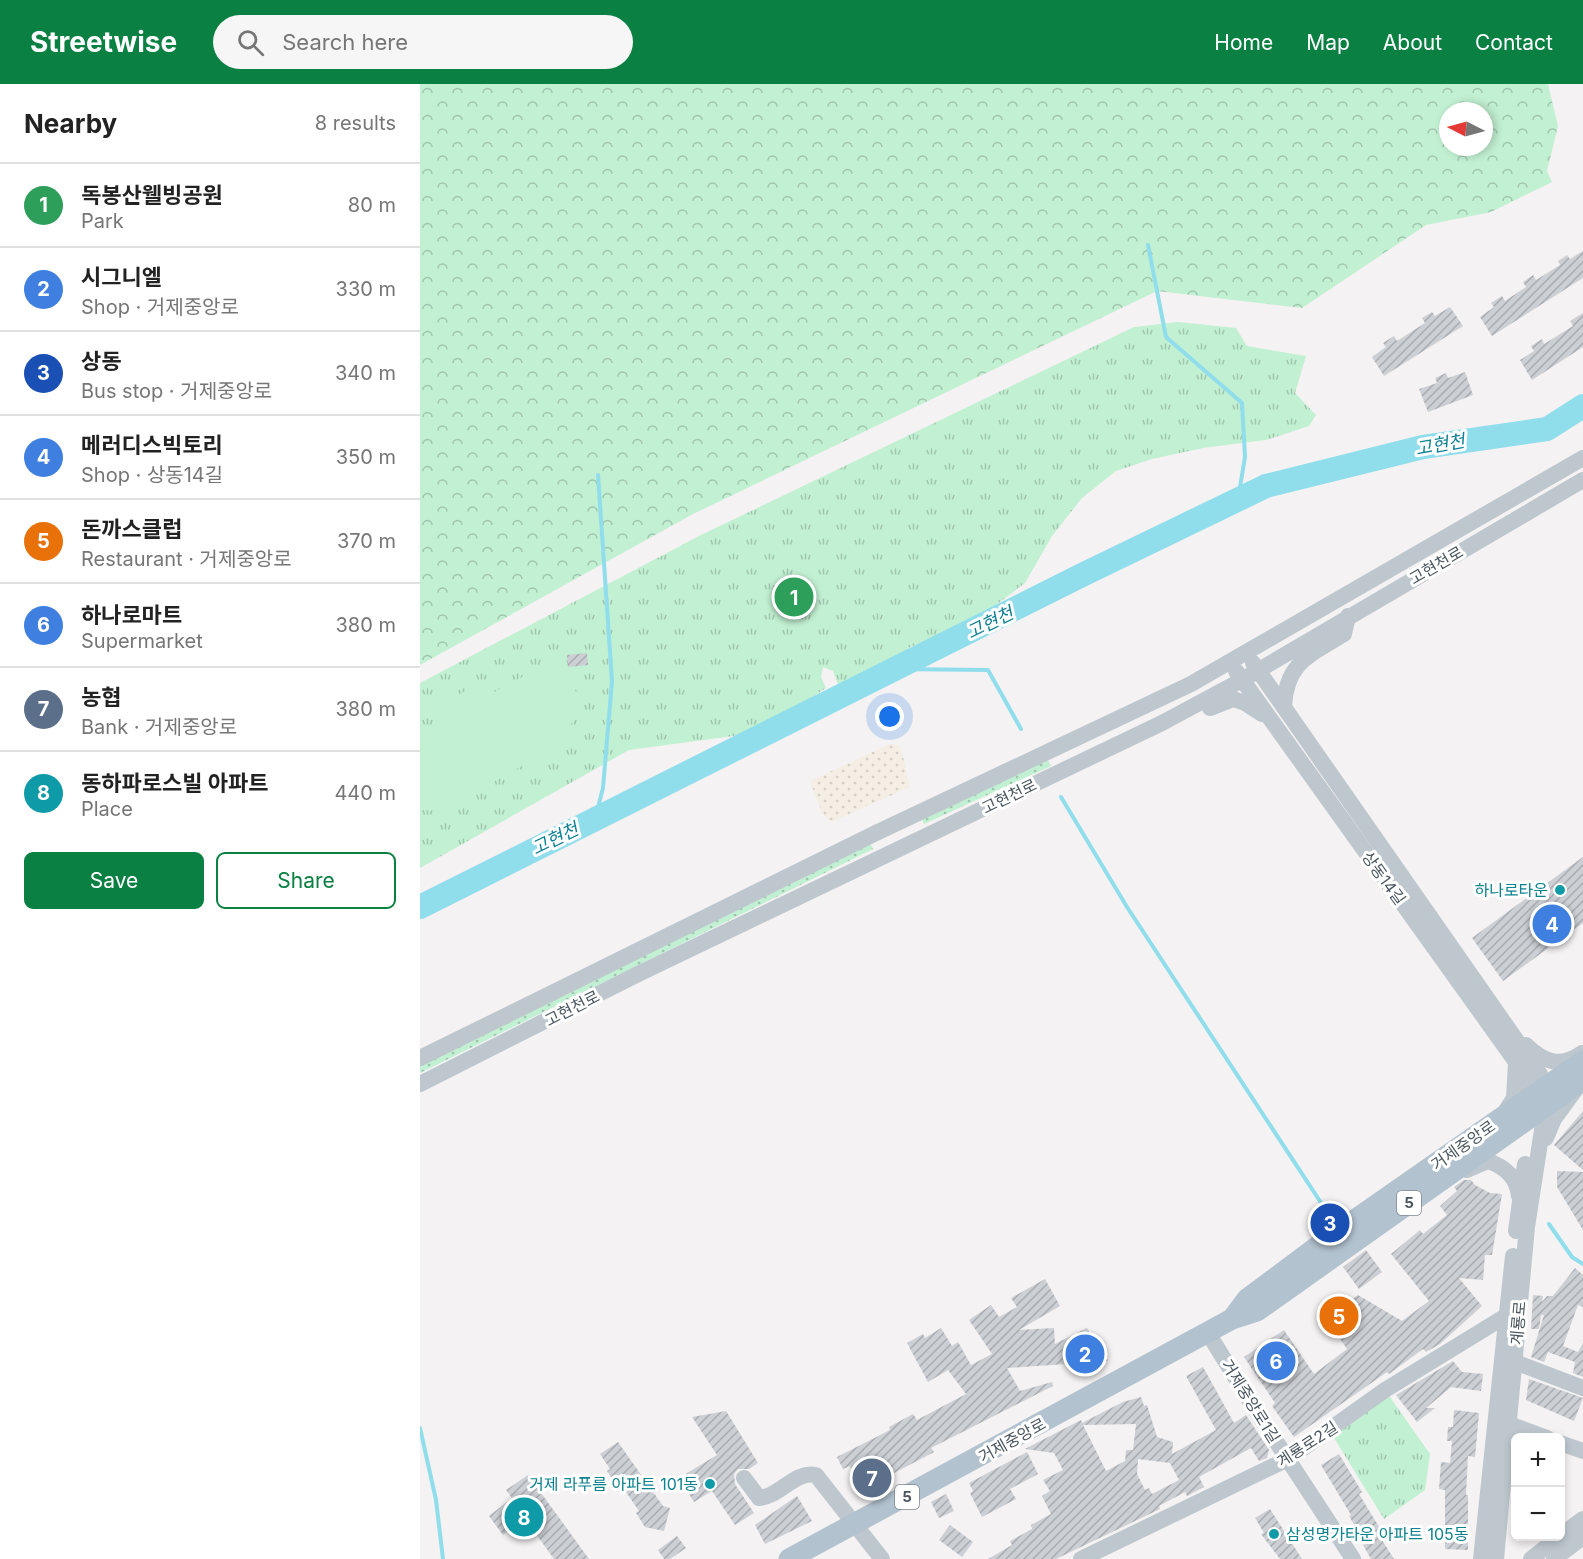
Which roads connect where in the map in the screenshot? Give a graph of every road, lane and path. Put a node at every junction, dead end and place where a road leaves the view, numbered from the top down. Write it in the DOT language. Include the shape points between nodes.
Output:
graph roads {
  1 [pos="1583,458"];
  2 [pos="1583,480"];
  3 [pos="1348,616"];
  4 [pos="1245,653"];
  5 [pos="1230,663"];
  6 [pos="1258,670"];
  7 [pos="1242,680"];
  8 [pos="1284,706"];
  9 [pos="1268,717"];
  10 [pos="1162,723"];
  11 [pos="1516,1037"];
  12 [pos="1583,1052"];
  13 [pos="420,1058"];
  14 [pos="1516,1062"];
  15 [pos="1583,1074"];
  16 [pos="420,1084"];
  17 [pos="1538,1101"];
  18 [pos="1502,1118"];
  19 [pos="1455,1172"];
  20 [pos="1519,1200"];
  21 [pos="1527,1227"];
  22 [pos="1513,1311"];
  23 [pos="1232,1319"];
  24 [pos="1208,1333"];
  25 [pos="1515,1362"];
  26 [pos="1583,1388"];
  27 [pos="1509,1424"];
  28 [pos="1535,1433"];
  29 [pos="1565,1445"];
  30 [pos="1583,1451"];
  31 [pos="1288,1459"];
  32 [pos="744,1478"];
  33 [pos="1583,1519"];
  34 [pos="856,1525"];
  35 [pos="1565,1532"];
  36 [pos="1583,1537"];
  37 [pos="1554,1541"];
  38 [pos="789,1559"];
  39 [pos="882,1559"];
  40 [pos="1082,1559"];
  41 [pos="1353,1559"];
  42 [pos="1481,1559"];
  43 [pos="1496,1559"];
  44 [pos="1531,1559"];
  45 [pos="1554,1559"];
  1 -- 4 [label="street, 고현천로"];
  2 -- 3 [label="street, 고현천로"];
  3 -- 6 [label="street, 고현천로"];
  3 -- 8 [label="street" via="1344,634 1296,663 1287,684"];
  4 -- 5 [label="street, 고현천로"];
  4 -- 6 [label="street, 상동14길"];
  5 -- 7 [label="street, 상동14길"];
  5 -- 13 [label="street, 고현천로"];
  6 -- 7 [label="street, 고현천로"];
  6 -- 8 [label="street, 상동14길"];
  7 -- 9 [label="street, 상동14길"];
  7 -- 10 [label="street, 고현천로"];
  8 -- 11 [label="street, 상동14길"];
  9 -- 10 [label="street" via="1233,699 1178,724"];
  9 -- 14 [label="street, 상동14길"];
  10 -- 16 [label="street, 고현천로" via="638,974"];
  11 -- 12 [label="street" via="1538,1055 1555,1061 1569,1062"];
  11 -- 17 [label="street, 상동14길" via="1540,1074"];
  14 -- 17 [label="street, 상동14길"];
  14 -- 18 [label="street" via="1514,1098"];
  15 -- 17 [label="main road, 거제중앙로 / 5"];
  15 -- 21 [label="street" via="1547,1134"];
  17 -- 18 [label="main road, 거제중앙로 / 5"];
  17 -- 19 [label="main road, 거제중앙로 / 5"];
  17 -- 20 [label="street, 계룡로"];
  17 -- 21 [label="street, 계룡로"];
  18 -- 23 [label="main road, 거제중앙로 / 5" via="1247,1299"];
  19 -- 20 [label="street" via="1488,1161 1501,1166 1516,1184"];
  19 -- 23 [label="main road, 거제중앙로 / 5" via="1257,1311"];
  20 -- 22 [label="street, 계룡로"];
  21 -- 22 [label="street, 계룡로"];
  22 -- 25 [label="street, 계룡로"];
  22 -- 31 [label="street, 계룡로2길" via="1385,1390"];
  22 -- 42 [label="street, 계룡로"];
  23 -- 24 [label="main road, 거제중앙로 / 5"];
  24 -- 31 [label="street, 거제중앙로1길"];
  24 -- 34 [label="main road, 거제중앙로 / 5"];
  25 -- 26 [label="street"];
  25 -- 27 [label="street, 계룡로"];
  27 -- 28 [label="street"];
  27 -- 43 [label="street, 계룡로"];
  29 -- 30 [label="street"];
  31 -- 40 [label="street, 계룡로2길"];
  31 -- 41 [label="street, 거제중앙로1길"];
  32 -- 34 [label="street" via="759,1498 801,1476 816,1474"];
  33 -- 35 [label="street"];
  34 -- 38 [label="main road, 거제중앙로 / 5"];
  34 -- 39 [label="street"];
  36 -- 45 [label="street"];
  37 -- 44 [label="street"];
}
